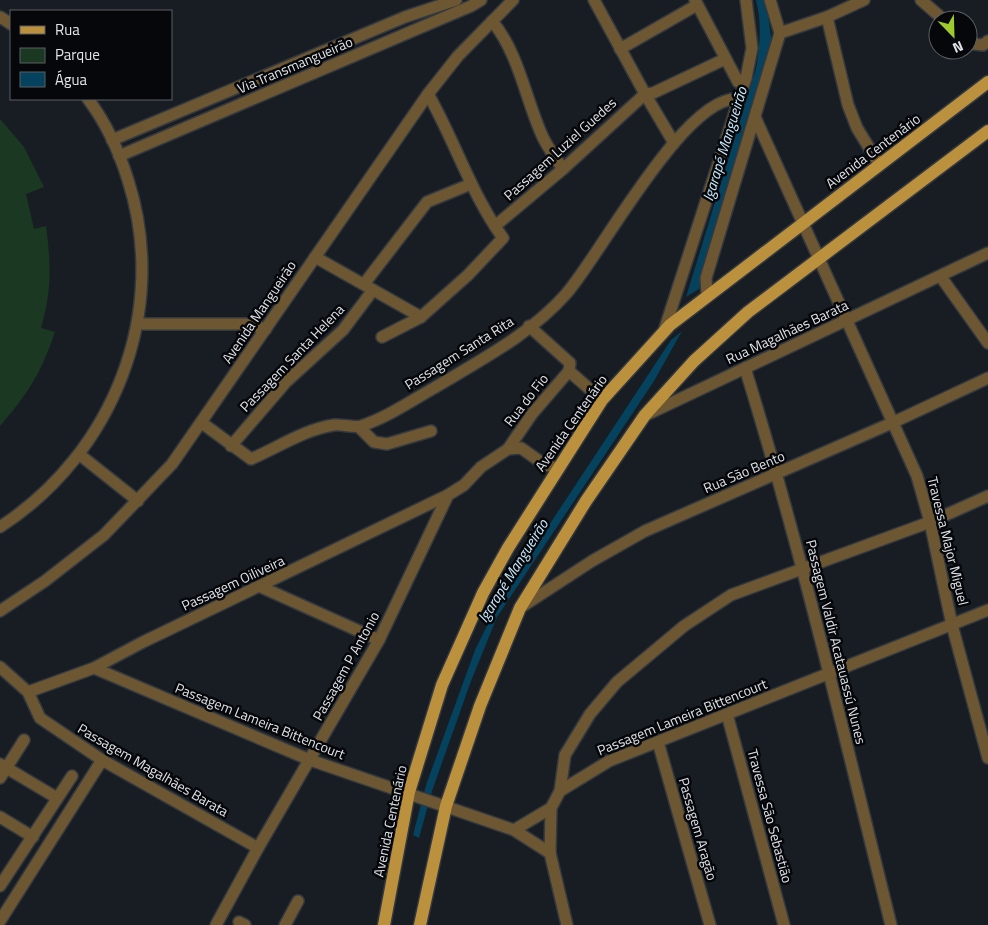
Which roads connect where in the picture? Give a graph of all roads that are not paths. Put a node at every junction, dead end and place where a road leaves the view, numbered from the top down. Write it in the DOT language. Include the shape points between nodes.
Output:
graph roads {
  1 [pos="456,0"];
  2 [pos="481,0"];
  3 [pos="513,0"];
  4 [pos="746,0"];
  5 [pos="770,0"];
  6 [pos="864,0"];
  7 [pos="921,0"];
  8 [pos="600,2"];
  9 [pos="696,2"];
  10 [pos="932,10"];
  11 [pos="827,17"];
  12 [pos="492,21"];
  13 [pos="780,33"];
  14 [pos="620,49"];
  15 [pos="725,59"];
  16 [pos="746,78"];
  17 [pos="988,82"];
  18 [pos="428,94"];
  19 [pos="645,94"];
  20 [pos="740,99"];
  21 [pos="89,100"];
  22 [pos="755,117"];
  23 [pos="988,131"];
  24 [pos="112,140"];
  25 [pos="674,143"];
  26 [pos="119,156"];
  27 [pos="879,164"];
  28 [pos="563,169"];
  29 [pos="471,184"];
  30 [pos="804,222"];
  31 [pos="495,226"];
  32 [pos="988,253"];
  33 [pos="820,257"];
  34 [pos="315,258"];
  35 [pos="941,277"];
  36 [pos="369,287"];
  37 [pos="707,294"];
  38 [pos="421,317"];
  39 [pos="848,320"];
  40 [pos="138,324"];
  41 [pos="529,326"];
  42 [pos="266,329"];
  43 [pos="664,331"];
  44 [pos="382,337"];
  45 [pos="988,343"];
  46 [pos="745,368"];
  47 [pos="569,371"];
  48 [pos="988,378"];
  49 [pos="602,400"];
  50 [pos="645,415"];
  51 [pos="894,422"];
  52 [pos="202,423"];
  53 [pos="359,427"];
  54 [pos="431,431"];
  55 [pos="231,446"];
  56 [pos="508,449"];
  57 [pos="80,455"];
  58 [pos="558,468"];
  59 [pos="778,474"];
  60 [pos="448,495"];
  61 [pos="988,496"];
  62 [pos="138,501"];
  63 [pos="930,522"];
  64 [pos="0,527"];
  65 [pos="803,569"];
  66 [pos="260,587"];
  67 [pos="520,608"];
  68 [pos="988,610"];
  69 [pos="0,611"];
  70 [pos="952,625"];
  71 [pos="379,640"];
  72 [pos="0,667"];
  73 [pos="94,668"];
  74 [pos="829,674"];
  75 [pos="28,692"];
  76 [pos="727,714"];
  77 [pos="24,740"];
  78 [pos="658,742"];
  79 [pos="988,758"];
  80 [pos="102,760"];
  81 [pos="310,760"];
  82 [pos="2,770"];
  83 [pos="72,776"];
  84 [pos="560,791"];
  85 [pos="411,793"];
  86 [pos="57,798"];
  87 [pos="442,804"];
  88 [pos="551,808"];
  89 [pos="0,817"];
  90 [pos="514,830"];
  91 [pos="33,837"];
  92 [pos="258,848"];
  93 [pos="550,853"];
  94 [pos="2,879"];
  95 [pos="298,900"];
  96 [pos="0,921"];
  97 [pos="216,925"];
  98 [pos="285,925"];
  99 [pos="384,925"];
  100 [pos="420,925"];
  101 [pos="567,925"];
  102 [pos="710,925"];
  103 [pos="784,925"];
  104 [pos="891,925"];
  1 -- 24 [label="street, Via Transmangueirão" via="405,17"];
  2 -- 26 [label="street, Via Transmangueirão"];
  3 -- 12 [label="street, Avenida Mangueirão"];
  4 -- 16 [label="street" via="752,48"];
  5 -- 13 [label="street"];
  6 -- 11 [label="street"];
  7 -- 10 [label="street"];
  8 -- 14 [label="street"];
  9 -- 14 [label="street"];
  9 -- 15 [label="street"];
  11 -- 13 [label="street"];
  11 -- 27 [label="street" via="848,105 857,128"];
  12 -- 18 [label="street, Avenida Mangueirão"];
  12 -- 28 [label="street" via="506,42 541,134"];
  13 -- 22 [label="street"];
  14 -- 19 [label="street"];
  15 -- 16 [label="street" via="738,82"];
  15 -- 19 [label="street" via="654,93"];
  16 -- 20 [label="street"];
  17 -- 27 [label="main road, Avenida Centenário"];
  18 -- 29 [label="street"];
  18 -- 34 [label="street, Avenida Mangueirão"];
  19 -- 25 [label="street"];
  19 -- 28 [label="street, Passagem Luziel Guedes"];
  20 -- 25 [label="street, Passagem Santa Rita" via="731,98 718,105"];
  20 -- 43 [label="street"];
  21 -- 24 [label="street"];
  22 -- 30 [label="street, Travessa Major Miguel"];
  22 -- 37 [label="street" via="706,278"];
  23 -- 33 [label="main road"];
  24 -- 26 [label="street"];
  25 -- 41 [label="street, Passagem Santa Rita" via="649,173 571,288"];
  26 -- 40 [label="street" via="139,226 142,267"];
  27 -- 30 [label="main road, Avenida Centenário"];
  28 -- 31 [label="street, Passagem Luziel Guedes"];
  29 -- 31 [label="street"];
  29 -- 36 [label="street, Passagem Santa Helena" via="427,202"];
  30 -- 33 [label="street, Travessa Major Miguel"];
  30 -- 37 [label="main road, Avenida Centenário"];
  31 -- 38 [label="street" via="503,238"];
  32 -- 35 [label="street, Rua Magalhães Barata"];
  33 -- 39 [label="street, Travessa Major Miguel"];
  33 -- 50 [label="main road" via="748,312 701,355"];
  34 -- 36 [label="street"];
  34 -- 42 [label="street, Avenida Mangueirão"];
  35 -- 39 [label="street, Rua Magalhães Barata"];
  35 -- 45 [label="street"];
  36 -- 38 [label="street"];
  36 -- 55 [label="street, Passagem Santa Helena" via="343,330 286,382"];
  37 -- 43 [label="main road, Avenida Centenário"];
  38 -- 44 [label="street"];
  39 -- 46 [label="street, Rua Magalhães Barata"];
  39 -- 51 [label="street, Travessa Major Miguel"];
  40 -- 42 [label="street" via="246,324"];
  40 -- 57 [label="street" via="119,387 105,417"];
  41 -- 47 [label="street" via="570,363"];
  41 -- 53 [label="street, Passagem Santa Rita" via="488,356"];
  42 -- 52 [label="street, Avenida Mangueirão"];
  43 -- 49 [label="main road, Avenida Centenário"];
  46 -- 50 [label="street, Rua Magalhães Barata"];
  46 -- 59 [label="street, Passagem Valdir Acatauassú Nunes"];
  47 -- 49 [label="street"];
  47 -- 56 [label="street, Rua do Fio" via="532,414"];
  48 -- 51 [label="street, Rua São Bento"];
  49 -- 58 [label="main road, Avenida Centenário"];
  50 -- 67 [label="main road" via="586,501"];
  51 -- 59 [label="street, Rua São Bento"];
  51 -- 63 [label="street, Travessa Major Miguel" via="917,476"];
  52 -- 55 [label="street"];
  52 -- 62 [label="street, Avenida Mangueirão" via="172,464"];
  53 -- 54 [label="street" via="374,442 386,444"];
  53 -- 55 [label="street" via="335,425 299,436 251,459"];
  56 -- 58 [label="street" via="521,448 545,465"];
  56 -- 60 [label="street, Passagem Oiliveira"];
  57 -- 62 [label="street"];
  57 -- 64 [label="street" via="44,494"];
  58 -- 85 [label="main road, Avenida Centenário" via="483,593 442,685"];
  59 -- 65 [label="street, Passagem Valdir Acatauassú Nunes"];
  59 -- 67 [label="street, Rua São Bento" via="645,531"];
  60 -- 66 [label="street, Passagem Oiliveira"];
  60 -- 71 [label="street, Passagem P Antonio"];
  61 -- 63 [label="street"];
  62 -- 69 [label="street, Avenida Mangueirão" via="104,535"];
  63 -- 65 [label="street"];
  63 -- 70 [label="street, Travessa Major Miguel"];
  65 -- 74 [label="street, Passagem Valdir Acatauassú Nunes"];
  65 -- 84 [label="street" via="731,595 684,626 617,682 577,732 565,755"];
  66 -- 71 [label="street"];
  66 -- 73 [label="street, Passagem Oiliveira"];
  67 -- 87 [label="main road"];
  68 -- 70 [label="street, Passagem Lameira Bittencourt"];
  70 -- 74 [label="street, Passagem Lameira Bittencourt"];
  70 -- 79 [label="street, Travessa Major Miguel"];
  71 -- 81 [label="street, Passagem P Antonio"];
  72 -- 75 [label="street, Passagem Magalhães Barata"];
  73 -- 75 [label="street, Passagem Oiliveira"];
  73 -- 81 [label="street, Passagem Lameira Bittencourt"];
  74 -- 76 [label="street, Passagem Lameira Bittencourt"];
  74 -- 104 [label="street, Passagem Valdir Acatauassú Nunes"];
  75 -- 80 [label="street, Passagem Magalhães Barata" via="40,718"];
  76 -- 78 [label="street, Passagem Lameira Bittencourt"];
  76 -- 103 [label="street, Travessa São Sebastião"];
  77 -- 82 [label="street"];
  78 -- 84 [label="street, Passagem Lameira Bittencourt" via="609,760"];
  78 -- 102 [label="street, Passagem Aragão"];
  80 -- 92 [label="street, Passagem Magalhães Barata"];
  80 -- 96 [label="street"];
  81 -- 85 [label="street, Passagem Lameira Bittencourt"];
  81 -- 92 [label="street, Passagem P Antonio"];
  82 -- 86 [label="street"];
  83 -- 86 [label="street"];
  84 -- 88 [label="street, Passagem Lameira Bittencourt"];
  85 -- 87 [label="street, Passagem Lameira Bittencourt"];
  85 -- 99 [label="main road, Avenida Centenário"];
  86 -- 91 [label="street"];
  87 -- 90 [label="street, Passagem Lameira Bittencourt"];
  87 -- 100 [label="main road"];
  88 -- 90 [label="street"];
  88 -- 93 [label="street"];
  89 -- 91 [label="street"];
  90 -- 93 [label="street, Passagem Lameira Bittencourt"];
  91 -- 94 [label="street"];
  92 -- 97 [label="street, Passagem P Antonio"];
  93 -- 101 [label="street"];
  95 -- 98 [label="street"];
}
